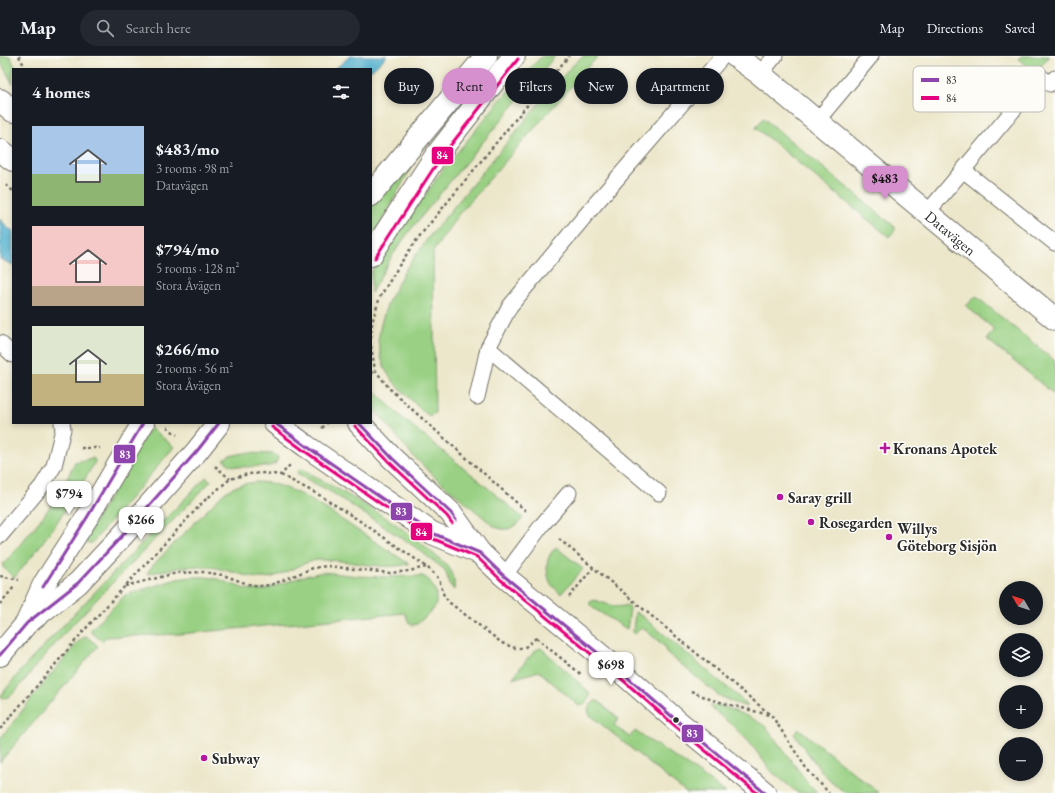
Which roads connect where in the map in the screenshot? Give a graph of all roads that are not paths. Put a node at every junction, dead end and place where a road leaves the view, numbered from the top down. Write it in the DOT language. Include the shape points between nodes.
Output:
graph roads {
  1 [pos="486,56"];
  2 [pos="514,56"];
  3 [pos="723,56"];
  4 [pos="735,56"];
  5 [pos="775,56"];
  6 [pos="871,56"];
  7 [pos="760,74"];
  8 [pos="1055,78"];
  9 [pos="1045,80"];
  10 [pos="0,100"];
  11 [pos="12,110"];
  12 [pos="1012,112"];
  13 [pos="816,122"];
  14 [pos="0,150"];
  15 [pos="12,159"];
  16 [pos="963,170"];
  17 [pos="372,194"];
  18 [pos="927,213"];
  19 [pos="1055,243"];
  20 [pos="372,253"];
  21 [pos="1055,319"];
  22 [pos="0,343"];
  23 [pos="488,348"];
  24 [pos="12,354"];
  25 [pos="477,397"];
  26 [pos="62,424"];
  27 [pos="142,424"];
  28 [pos="218,424"];
  29 [pos="276,424"];
  30 [pos="360,424"];
  31 [pos="569,493"];
  32 [pos="659,493"];
  33 [pos="0,536"];
  34 [pos="480,553"];
  35 [pos="504,576"];
  36 [pos="27,623"];
  37 [pos="0,655"];
  38 [pos="765,793"];
  1 -- 17 [label="street"];
  2 -- 20 [label="street" via="435,157"];
  3 -- 23 [label="lane" via="510,306"];
  4 -- 7 [label="street, Datavägen"];
  5 -- 7 [label="lane"];
  6 -- 13 [label="lane"];
  7 -- 13 [label="street, Datavägen"];
  8 -- 9 [label="lane" via="1050,84"];
  10 -- 11 [label="street"];
  12 -- 16 [label="lane"];
  13 -- 18 [label="street, Datavägen"];
  14 -- 15 [label="street"];
  16 -- 18 [label="lane"];
  16 -- 19 [label="lane"];
  18 -- 21 [label="street, Datavägen"];
  22 -- 24 [label="lane"];
  23 -- 25 [label="lane"];
  23 -- 32 [label="lane"];
  26 -- 33 [label="lane" via="54,466 42,486"];
  27 -- 36 [label="street" via="44,584"];
  28 -- 36 [label="street" via="78,583"];
  29 -- 34 [label="street" via="432,533"];
  30 -- 34 [label="street" via="451,513"];
  31 -- 35 [label="lane"];
  34 -- 35 [label="street"];
  35 -- 38 [label="street"];
  36 -- 37 [label="street"];
}
